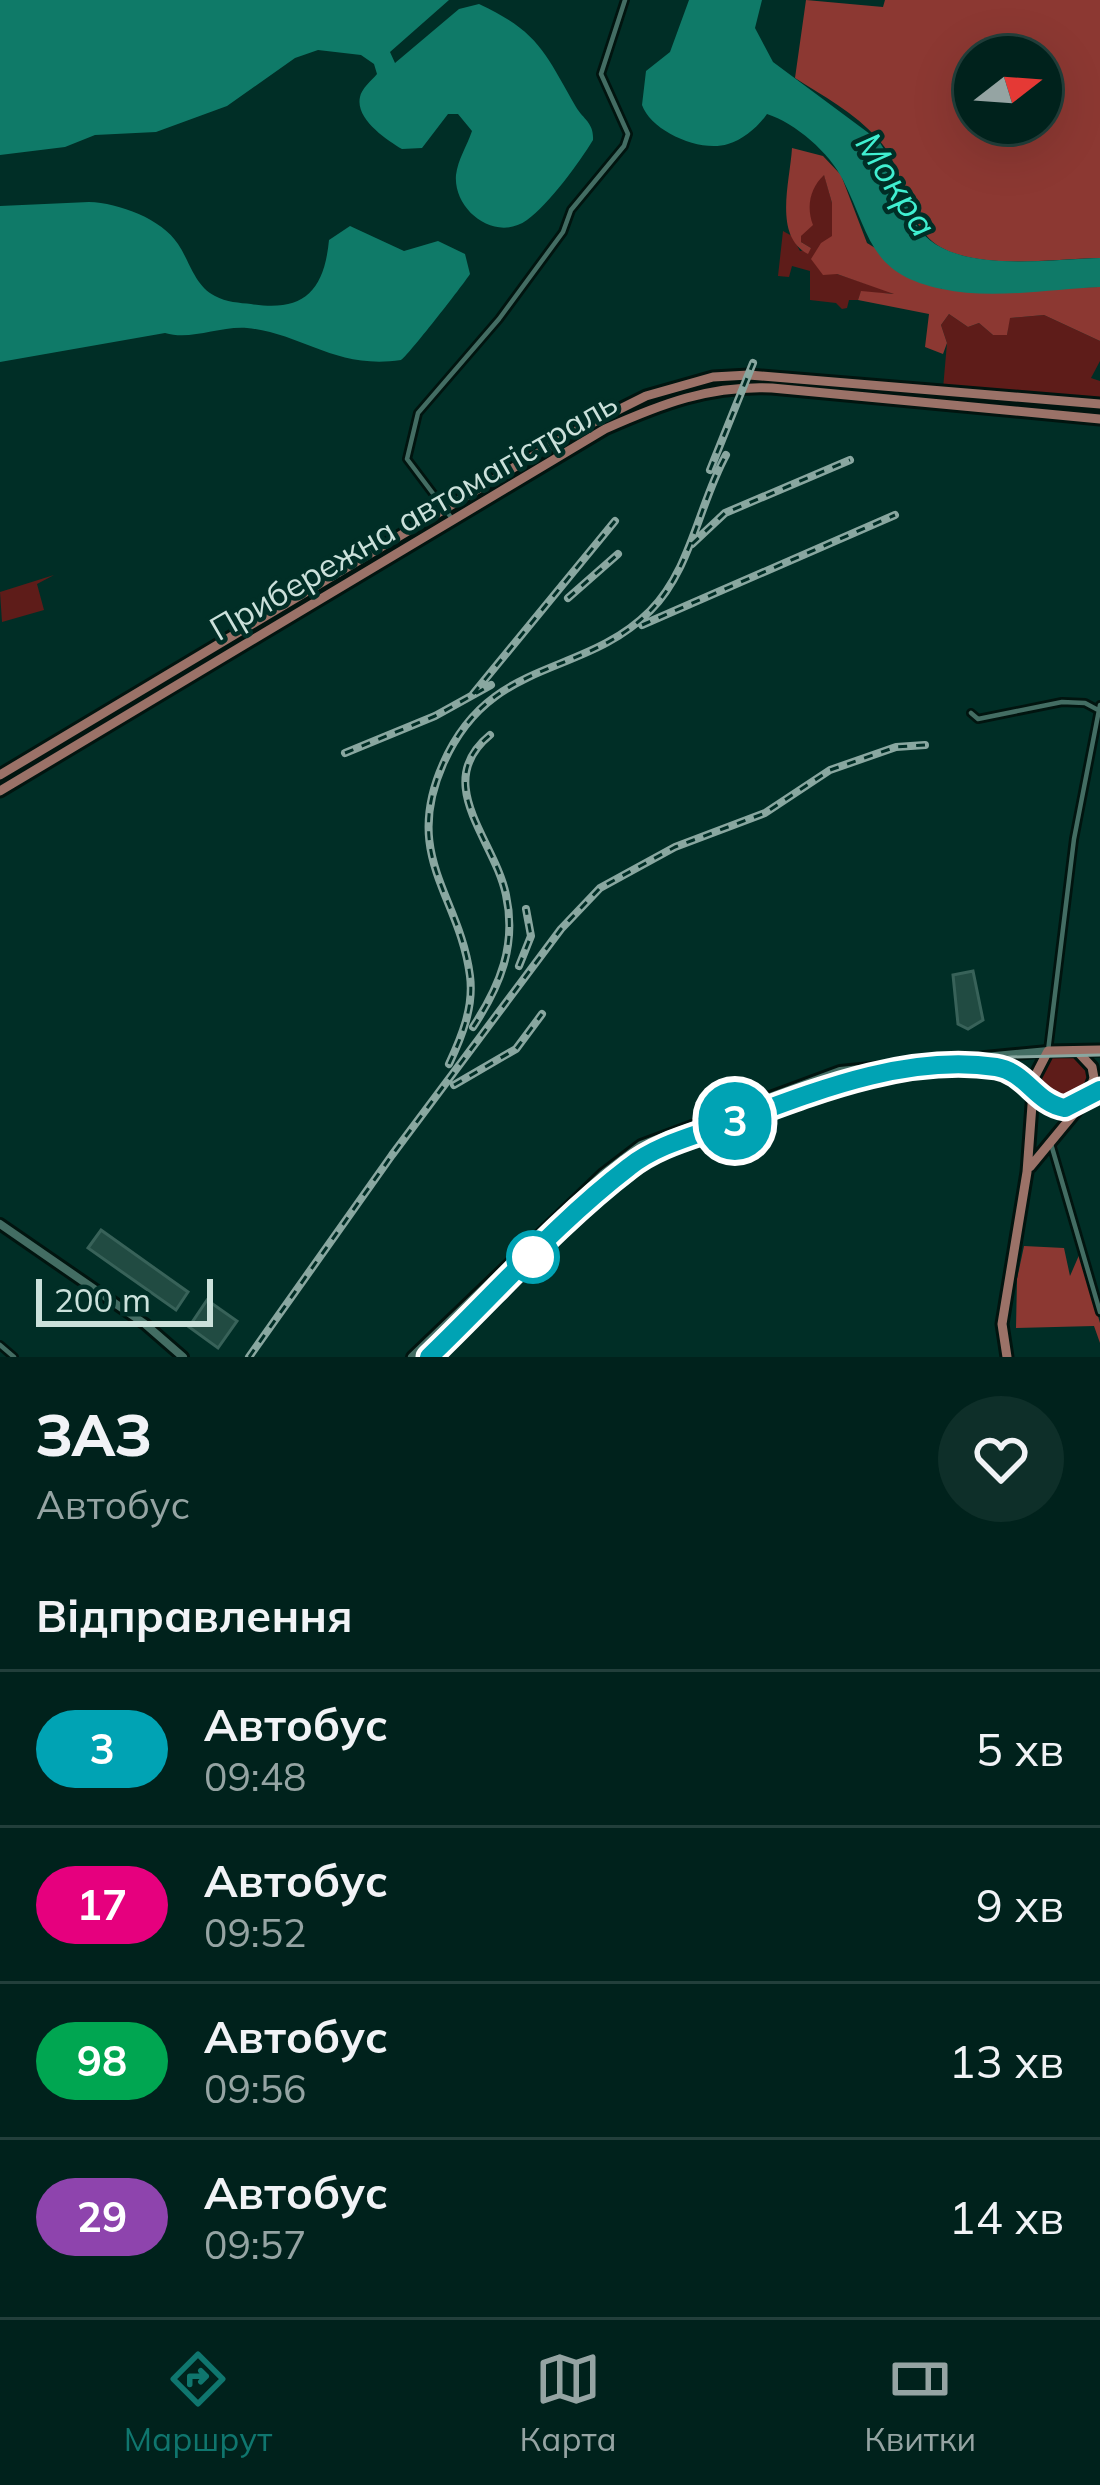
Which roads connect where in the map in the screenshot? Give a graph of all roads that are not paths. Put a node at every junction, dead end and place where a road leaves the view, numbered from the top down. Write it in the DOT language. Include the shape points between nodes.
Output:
graph roads {
  1 [pos="626,0"];
  2 [pos="918,386"];
  3 [pos="943,389"];
  4 [pos="917,400"];
  5 [pos="942,404"];
  6 [pos="1100,404"];
  7 [pos="1100,419"];
  8 [pos="444,510"];
  9 [pos="453,520"];
  10 [pos="1099,709"];
  11 [pos="971,713"];
  12 [pos="4,772"];
  13 [pos="19,780"];
  14 [pos="0,791"];
  15 [pos="1100,1050"];
  16 [pos="1077,1051"];
  17 [pos="1048,1052"];
  18 [pos="1100,1090"];
  19 [pos="1034,1092"];
  20 [pos="1087,1098"];
  21 [pos="1050,1138"];
  22 [pos="625,1155"];
  23 [pos="632,1164"];
  24 [pos="1027,1172"];
  25 [pos="0,1224"];
  26 [pos="1100,1312"];
  27 [pos="0,1345"];
  28 [pos="14,1357"];
  29 [pos="183,1357"];
  30 [pos="412,1357"];
  31 [pos="430,1357"];
  32 [pos="1006,1357"];
  1 -- 8 [label="street" via="601,74 628,134 624,146 499,319 418,413 407,459"];
  2 -- 3 [label="main road, Прибережна автомагістраль"];
  2 -- 4 [label="main road" via="924,392"];
  2 -- 8 [label="main road, Прибережна автомагістраль" via="780,375 687,383 600,417"];
  3 -- 5 [label="main road"];
  3 -- 6 [label="main road, Прибережна автомагістраль"];
  4 -- 5 [label="main road, Прибережна автомагістраль"];
  4 -- 9 [label="main road, Прибережна автомагістраль" via="758,387 680,397 605,429"];
  5 -- 7 [label="main road, Прибережна автомагістраль"];
  8 -- 9 [label="street"];
  8 -- 12 [label="main road, Прибережна автомагістраль"];
  9 -- 13 [label="main road, Прибережна автомагістраль"];
  10 -- 11 [label="street" via="1076,702 978,719"];
  10 -- 17 [label="street"];
  12 -- 13 [label="main road"];
  13 -- 14 [label="main road, Прибережна автомагістраль"];
  15 -- 16 [label="main road"];
  16 -- 17 [label="main road"];
  16 -- 20 [label="main road" via="1092,1067"];
  17 -- 19 [label="main road" via="1036,1068"];
  17 -- 22 [label="main road" via="840,1071"];
  18 -- 20 [label="main road"];
  19 -- 20 [label="main road" via="1065,1108"];
  19 -- 23 [label="main road" via="1014,1071 994,1066 842,1082"];
  19 -- 24 [label="main road"];
  20 -- 21 [label="main road"];
  21 -- 24 [label="main road"];
  21 -- 26 [label="street"];
  22 -- 23 [label="main road"];
  22 -- 30 [label="main road"];
  23 -- 31 [label="main road"];
  24 -- 32 [label="main road" via="1003,1324"];
  25 -- 29 [label="main road"];
  27 -- 28 [label="street"];
}
